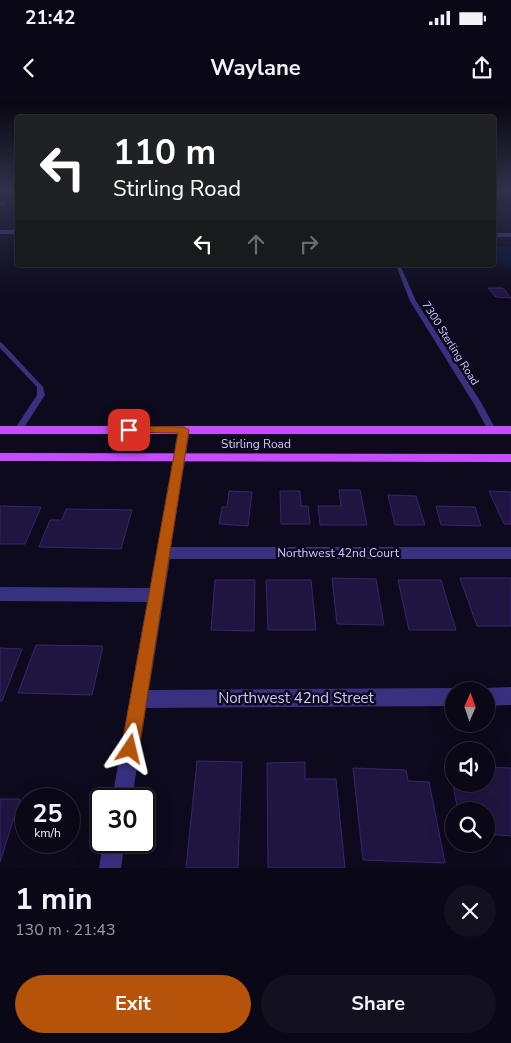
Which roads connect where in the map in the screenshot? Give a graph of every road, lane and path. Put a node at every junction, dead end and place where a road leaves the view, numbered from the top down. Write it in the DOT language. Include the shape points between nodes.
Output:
graph roads {
  1 [pos="0,232"];
  2 [pos="15,232"];
  3 [pos="496,235"];
  4 [pos="511,235"];
  5 [pos="399,267"];
  6 [pos="0,344"];
  7 [pos="0,430"];
  8 [pos="18,430"];
  9 [pos="184,430"];
  10 [pos="492,430"];
  11 [pos="511,430"];
  12 [pos="0,457"];
  13 [pos="178,458"];
  14 [pos="511,458"];
  15 [pos="164,553"];
  16 [pos="511,553"];
  17 [pos="0,594"];
  18 [pos="157,595"];
  19 [pos="511,696"];
  20 [pos="445,697"];
  21 [pos="495,697"];
  22 [pos="139,699"];
  23 [pos="124,788"];
  24 [pos="112,853"];
  25 [pos="110,868"];
  1 -- 2 [label="street"];
  3 -- 4 [label="street"];
  5 -- 10 [label="lane, 7300 Sterling Road" via="413,301"];
  6 -- 8 [label="lane" via="40,387 41,395"];
  7 -- 8 [label="main road, Stirling Road"];
  8 -- 9 [label="main road, Stirling Road"];
  9 -- 10 [label="main road, Stirling Road"];
  9 -- 13 [label="street"];
  10 -- 11 [label="main road, Stirling Road"];
  12 -- 13 [label="main road, Stirling Road"];
  13 -- 14 [label="main road, Stirling Road"];
  13 -- 15 [label="street"];
  15 -- 16 [label="street, Northwest 42nd Court"];
  15 -- 18 [label="street"];
  17 -- 18 [label="street"];
  18 -- 22 [label="street"];
  19 -- 21 [label="street"];
  20 -- 22 [label="street, Northwest 42nd Street"];
  22 -- 23 [label="street"];
  24 -- 25 [label="street"];
}
